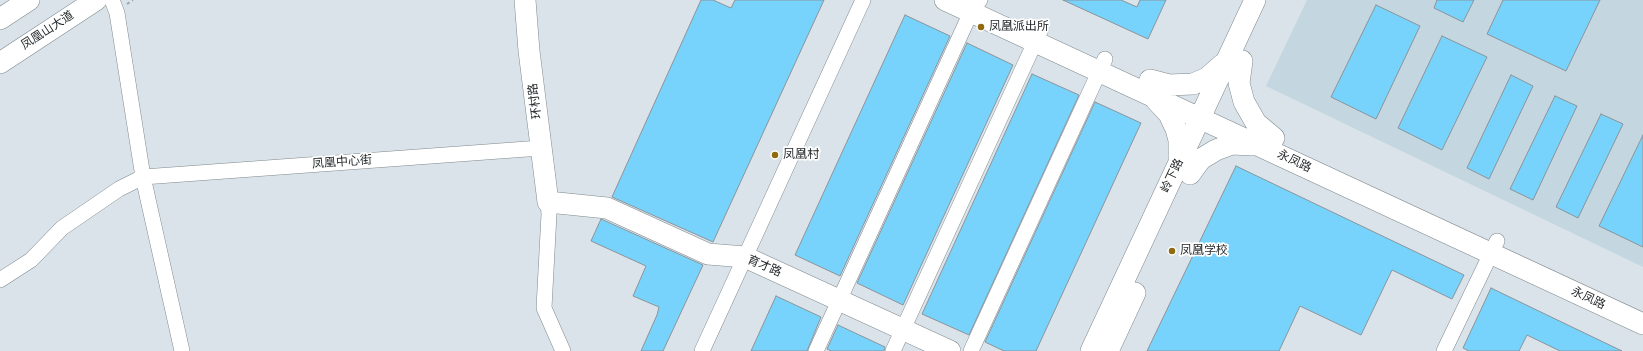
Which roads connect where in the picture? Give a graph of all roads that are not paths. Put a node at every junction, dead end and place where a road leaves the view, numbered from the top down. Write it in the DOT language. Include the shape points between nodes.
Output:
graph roads {
  1 [pos="29,0"];
  2 [pos="96,0"];
  3 [pos="112,0"];
  4 [pos="525,0"];
  5 [pos="863,0"];
  6 [pos="945,0"];
  7 [pos="1255,0"];
  8 [pos="1270,0"];
  9 [pos="978,3"];
  10 [pos="0,19"];
  11 [pos="1038,36"];
  12 [pos="1236,57"];
  13 [pos="0,63"];
  14 [pos="1102,65"];
  15 [pos="1149,87"];
  16 [pos="1209,115"];
  17 [pos="1268,143"];
  18 [pos="541,148"];
  19 [pos="1183,172"];
  20 [pos="143,177"];
  21 [pos="548,202"];
  22 [pos="1494,247"];
  23 [pos="745,258"];
  24 [pos="0,280"];
  25 [pos="840,300"];
  26 [pos="1643,309"];
  27 [pos="1643,324"];
  28 [pos="903,330"];
  29 [pos="182,351"];
  30 [pos="563,351"];
  31 [pos="702,351"];
  32 [pos="816,351"];
  33 [pos="894,351"];
  34 [pos="950,351"];
  35 [pos="971,351"];
  36 [pos="1091,351"];
  37 [pos="1108,351"];
  38 [pos="1444,351"];
  1 -- 10 [label="street"];
  2 -- 13 [label="street, 凤凰山大道"];
  3 -- 20 [label="street" via="117,13"];
  4 -- 18 [label="street, 环村路"];
  5 -- 23 [label="street"];
  6 -- 9 [label="street, 永凤路"];
  7 -- 12 [label="street, 岭下路"];
  8 -- 12 [label="street, 岭下路"];
  9 -- 11 [label="street, 永凤路"];
  9 -- 25 [label="street"];
  11 -- 14 [label="street, 永凤路"];
  11 -- 28 [label="street"];
  12 -- 15 [label="street" via="1213,74 1193,84"];
  12 -- 16 [label="street, 岭下路"];
  12 -- 17 [label="street" via="1244,102"];
  14 -- 15 [label="street, 永凤路"];
  14 -- 35 [label="street"];
  15 -- 16 [label="street, 永凤路"];
  15 -- 19 [label="street" via="1172,119 1179,140"];
  16 -- 17 [label="street, 永凤路"];
  16 -- 19 [label="street, 岭下路"];
  17 -- 19 [label="street" via="1238,144 1220,148"];
  17 -- 22 [label="street, 永凤路"];
  18 -- 20 [label="street, 凤凰中心街"];
  18 -- 21 [label="street, 环村路"];
  19 -- 36 [label="street, 岭下路"];
  19 -- 37 [label="street, 岭下路"];
  20 -- 24 [label="street" via="119,189 62,228 31,260"];
  20 -- 29 [label="street"];
  21 -- 23 [label="street, 育才路" via="607,208 708,254"];
  21 -- 30 [label="street" via="544,308"];
  22 -- 26 [label="street, 永凤路"];
  22 -- 27 [label="street, 永凤路"];
  22 -- 38 [label="street"];
  23 -- 25 [label="street, 育才路"];
  23 -- 31 [label="street"];
  25 -- 28 [label="street, 育才路"];
  25 -- 32 [label="street"];
  28 -- 33 [label="street"];
  28 -- 34 [label="street, 育才路"];
}
